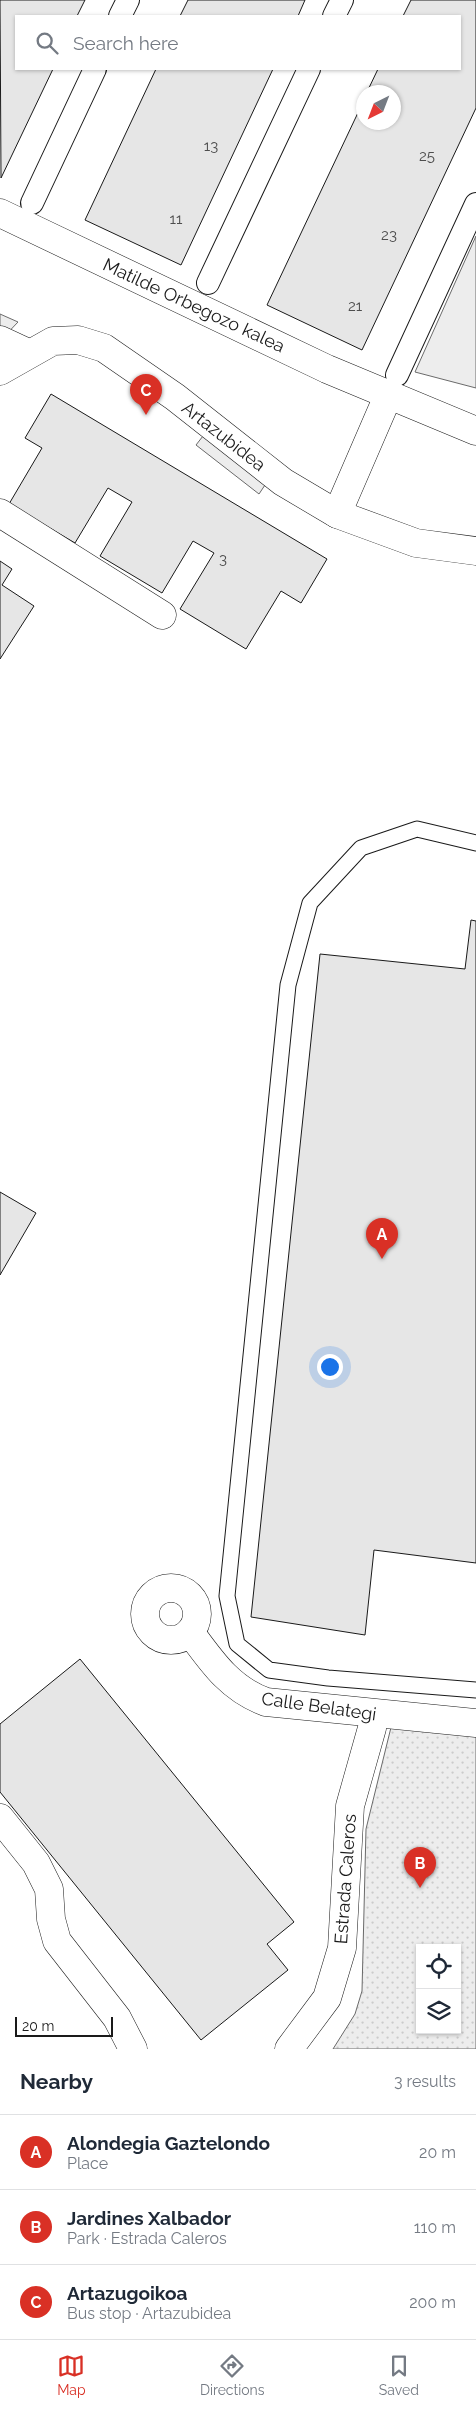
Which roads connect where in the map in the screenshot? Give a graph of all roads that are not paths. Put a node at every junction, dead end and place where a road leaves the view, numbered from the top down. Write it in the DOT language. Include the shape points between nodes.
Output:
graph roads {
  1 [pos="128,0"];
  2 [pos="342,0"];
  3 [pos="120,15"];
  4 [pos="334,15"];
  5 [pos="95,70"];
  6 [pos="309,70"];
  7 [pos="32,203"];
  8 [pos="476,204"];
  9 [pos="0,213"];
  10 [pos="208,283"];
  11 [pos="0,340"];
  12 [pos="28,353"];
  13 [pos="0,371"];
  14 [pos="392,385"];
  15 [pos="476,431"];
  16 [pos="0,514"];
  17 [pos="337,514"];
  18 [pos="476,550"];
  19 [pos="162,615"];
  20 [pos="476,843"];
  21 [pos="190,1632"];
  22 [pos="476,1690"];
  23 [pos="476,1723"];
  24 [pos="372,1728"];
  25 [pos="0,1818"];
  26 [pos="133,2049"];
  27 [pos="289,2049"];
  1 -- 3 [label="street"];
  2 -- 4 [label="street"];
  5 -- 7 [label="street"];
  6 -- 10 [label="street, Matilde Orbegozo kalea"];
  8 -- 14 [label="street"];
  9 -- 14 [label="street, Matilde Orbegozo kalea" via="327,369"];
  11 -- 12 [label="street"];
  12 -- 13 [label="street, Artazubidea"];
  12 -- 17 [label="street, Artazubidea" via="53,341 78,340 104,348 175,398 283,482"];
  14 -- 15 [label="street, Matilde Orbegozo kalea"];
  14 -- 17 [label="street"];
  16 -- 19 [label="street"];
  17 -- 18 [label="street, Artazubidea" via="416,543"];
  20 -- 22 [label="lane" via="417,829 362,848 310,903 288,985 227,1596 237,1644 269,1670"];
  21 -- 23 [label="street, Calle Belategi" via="213,1664 233,1684 266,1702"];
  24 -- 27 [label="street, Estrada Caleros" via="350,1806 342,1948 328,1998"];
  25 -- 26 [label="street" via="36,1862 45,1880 57,1941 117,2018"];
}
